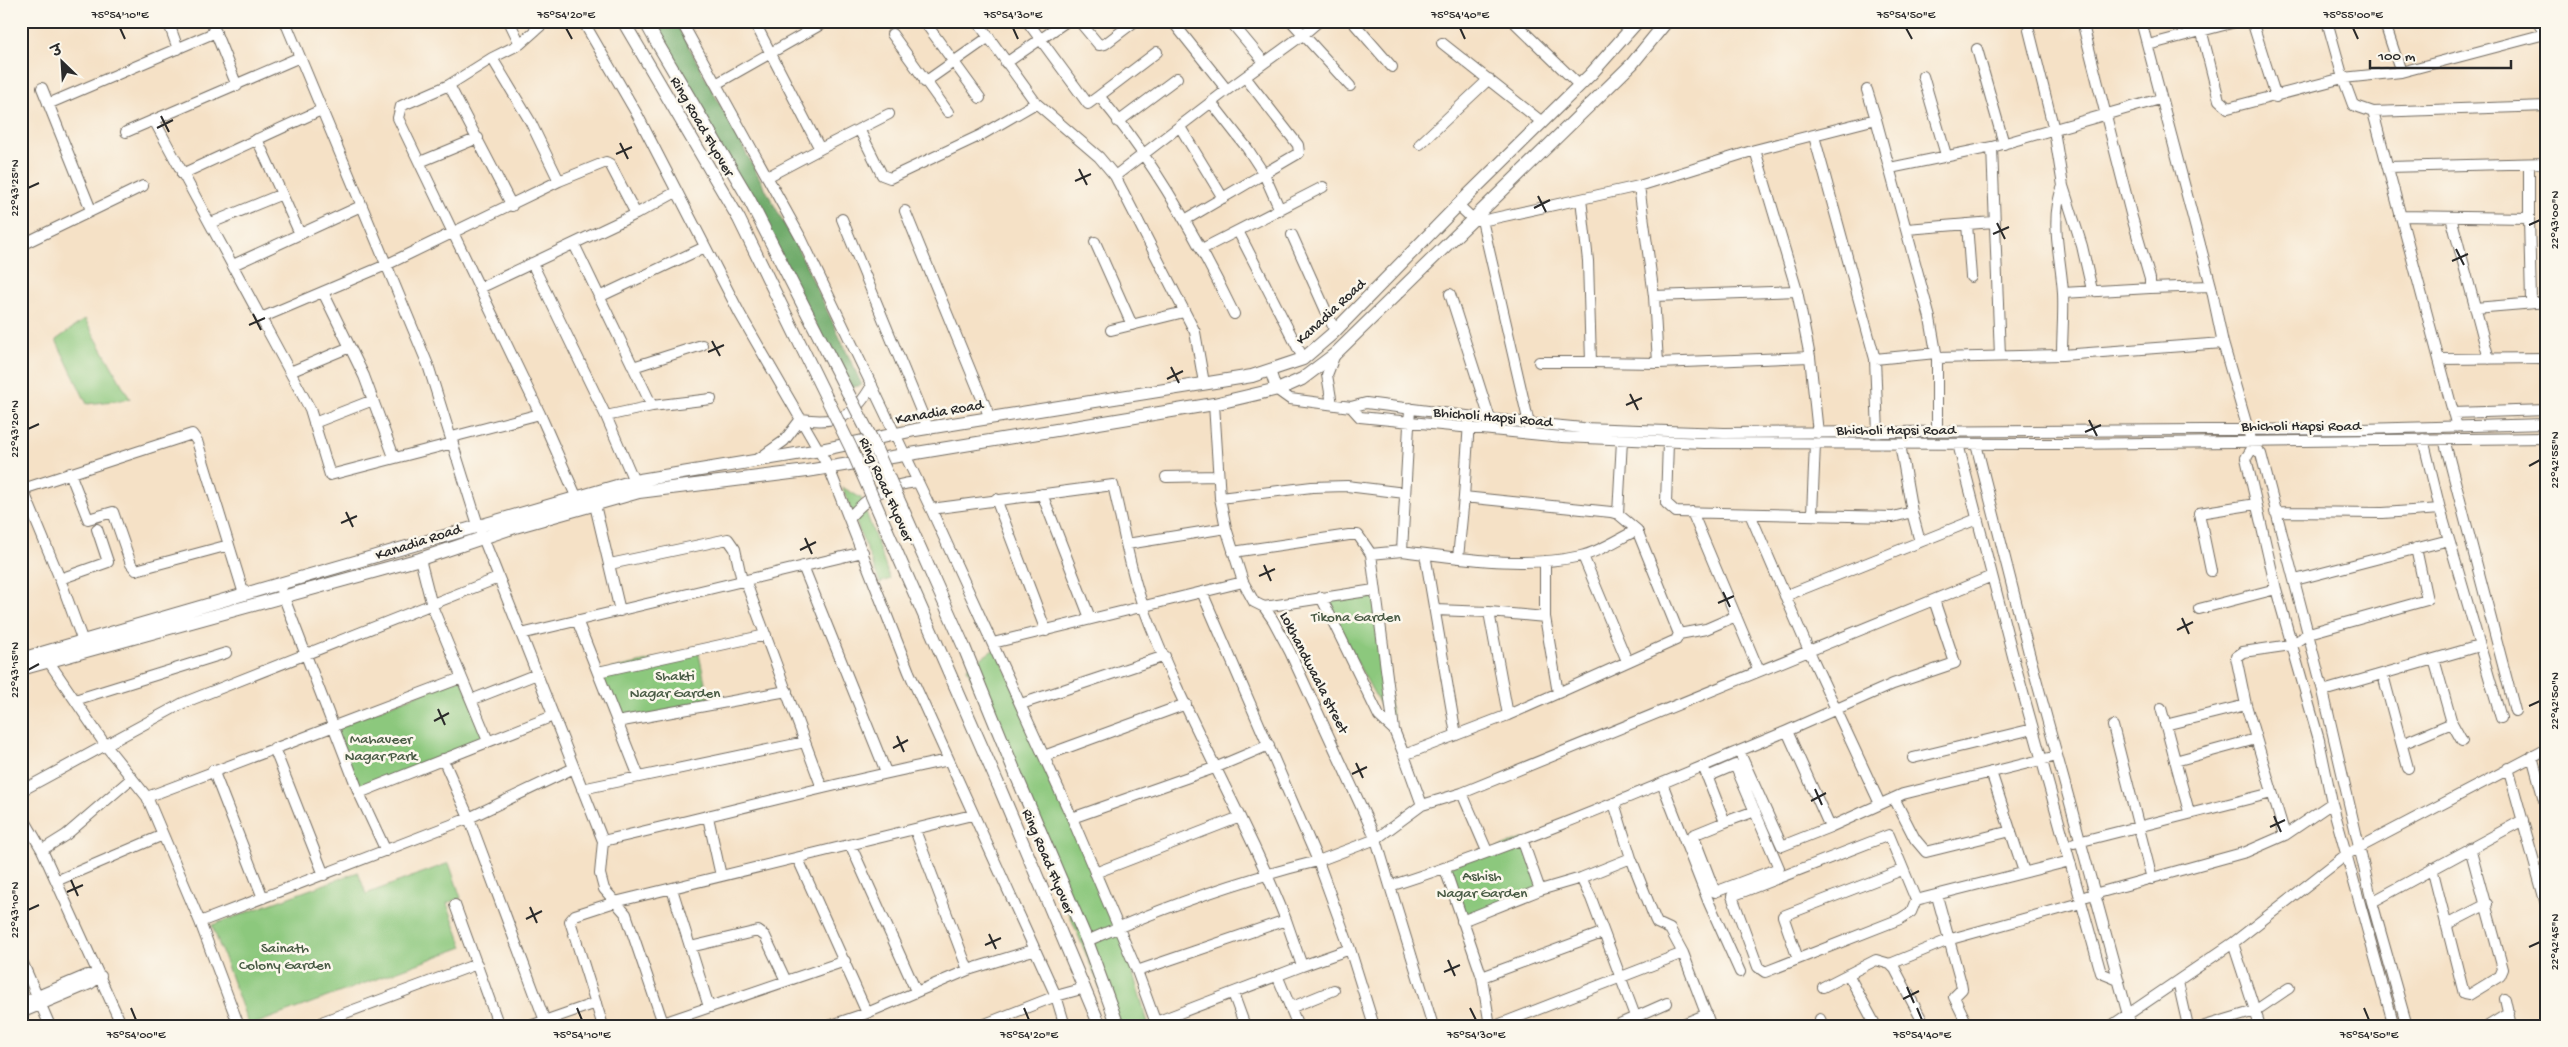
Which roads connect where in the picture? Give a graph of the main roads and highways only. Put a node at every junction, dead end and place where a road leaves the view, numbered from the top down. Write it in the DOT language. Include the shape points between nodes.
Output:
graph roads {
  1 [pos="623,21"];
  2 [pos="645,21"];
  3 [pos="1638,21"];
  4 [pos="1667,21"];
  5 [pos="1591,74"];
  6 [pos="1606,89"];
  7 [pos="85,646"];
  8 [pos="46,657"];
  9 [pos="21,659"];
  10 [pos="21,669"];
  11 [pos="1100,1026"];
  12 [pos="1118,1026"];
  1 -- 11 [label="main road, Ring Road Flyover, bridge" via="739,219 851,448"];
  2 -- 12 [label="main road, Ring Road Flyover, bridge" via="749,199 871,438 964,647 1087,941"];
  3 -- 5 [label="main road, Kanadia Road"];
  4 -- 6 [label="main road" via="1632,64"];
  5 -- 6 [label="main road"];
  5 -- 7 [label="main road, Kanadia Road" via="1335,331 1303,358 1270,370 1204,383 634,481 278,583"];
  6 -- 7 [label="main road, Kanadia Road" via="1478,220 1414,275 1335,354 1302,379 1276,390 1214,404 828,468 639,492 284,598"];
  7 -- 8 [label="main road, Kanadia Road"];
  8 -- 9 [label="main road"];
  8 -- 10 [label="main road, Kanadia Road"];
}
